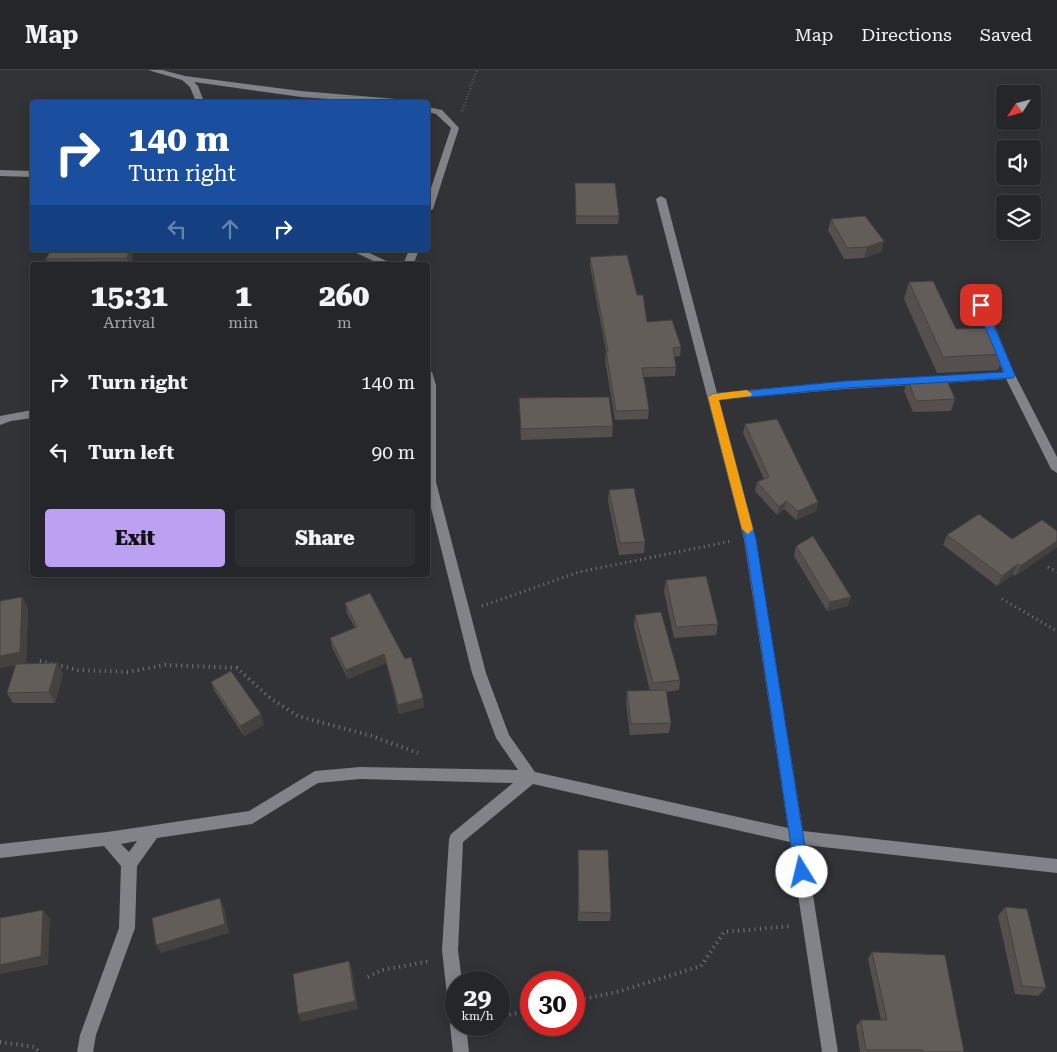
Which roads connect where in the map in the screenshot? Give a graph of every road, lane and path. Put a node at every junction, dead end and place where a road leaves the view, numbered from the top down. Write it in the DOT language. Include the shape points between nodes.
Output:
graph roads {
  1 [pos="152,70"];
  2 [pos="477,70"];
  3 [pos="185,78"];
  4 [pos="301,94"];
  5 [pos="199,100"];
  6 [pos="314,100"];
  7 [pos="372,100"];
  8 [pos="430,110"];
  9 [pos="455,128"];
  10 [pos="0,173"];
  11 [pos="30,174"];
  12 [pos="661,199"];
  13 [pos="430,203"];
  14 [pos="361,252"];
  15 [pos="383,262"];
  16 [pos="974,288"];
  17 [pos="1010,375"];
  18 [pos="713,397"];
  19 [pos="30,414"];
  20 [pos="0,421"];
  21 [pos="1057,469"];
  22 [pos="430,482"];
  23 [pos="750,539"];
  24 [pos="1048,566"];
  25 [pos="1057,572"];
  26 [pos="1002,599"];
  27 [pos="463,613"];
  28 [pos="1057,631"];
  29 [pos="40,661"];
  30 [pos="419,754"];
  31 [pos="531,777"];
  32 [pos="152,833"];
  33 [pos="797,837"];
  34 [pos="108,840"];
  35 [pos="0,851"];
  36 [pos="129,864"];
  37 [pos="1057,866"];
  38 [pos="810,924"];
  39 [pos="452,961"];
  40 [pos="453,971"];
  41 [pos="368,977"];
  42 [pos="585,999"];
  43 [pos="459,1036"];
  44 [pos="0,1042"];
  45 [pos="39,1052"];
  46 [pos="85,1052"];
  47 [pos="461,1052"];
  48 [pos="830,1052"];
  1 -- 3 [label="street"];
  2 -- 9 [label="path"];
  3 -- 4 [label="street"];
  3 -- 5 [label="street" via="194,86"];
  4 -- 6 [label="street"];
  4 -- 7 [label="street"];
  8 -- 9 [label="street" via="439,112"];
  9 -- 13 [label="street"];
  10 -- 11 [label="street"];
  12 -- 18 [label="street"];
  14 -- 15 [label="street"];
  16 -- 17 [label="street"];
  17 -- 18 [label="street"];
  17 -- 21 [label="street"];
  18 -- 23 [label="street"];
  19 -- 20 [label="street"];
  22 -- 27 [label="street"];
  23 -- 27 [label="path" via="579,572"];
  23 -- 33 [label="street"];
  24 -- 25 [label="path"];
  26 -- 28 [label="path"];
  27 -- 31 [label="street" via="479,673 502,738"];
  29 -- 30 [label="path" via="78,670 128,672 166,665 237,668 270,698 298,716 372,736"];
  31 -- 32 [label="street" via="360,773 315,777 252,817"];
  31 -- 33 [label="street"];
  31 -- 39 [label="street" via="456,839"];
  32 -- 34 [label="street"];
  32 -- 36 [label="street"];
  33 -- 37 [label="street"];
  33 -- 38 [label="street"];
  34 -- 35 [label="street"];
  34 -- 36 [label="street"];
  36 -- 46 [label="street" via="127,928 88,1035"];
  38 -- 42 [label="path" via="724,932 701,966"];
  38 -- 48 [label="street"];
  39 -- 40 [label="street"];
  39 -- 41 [label="path" via="426,960 382,970"];
  43 -- 47 [label="street"];
  44 -- 45 [label="path" via="35,1048"];
}
